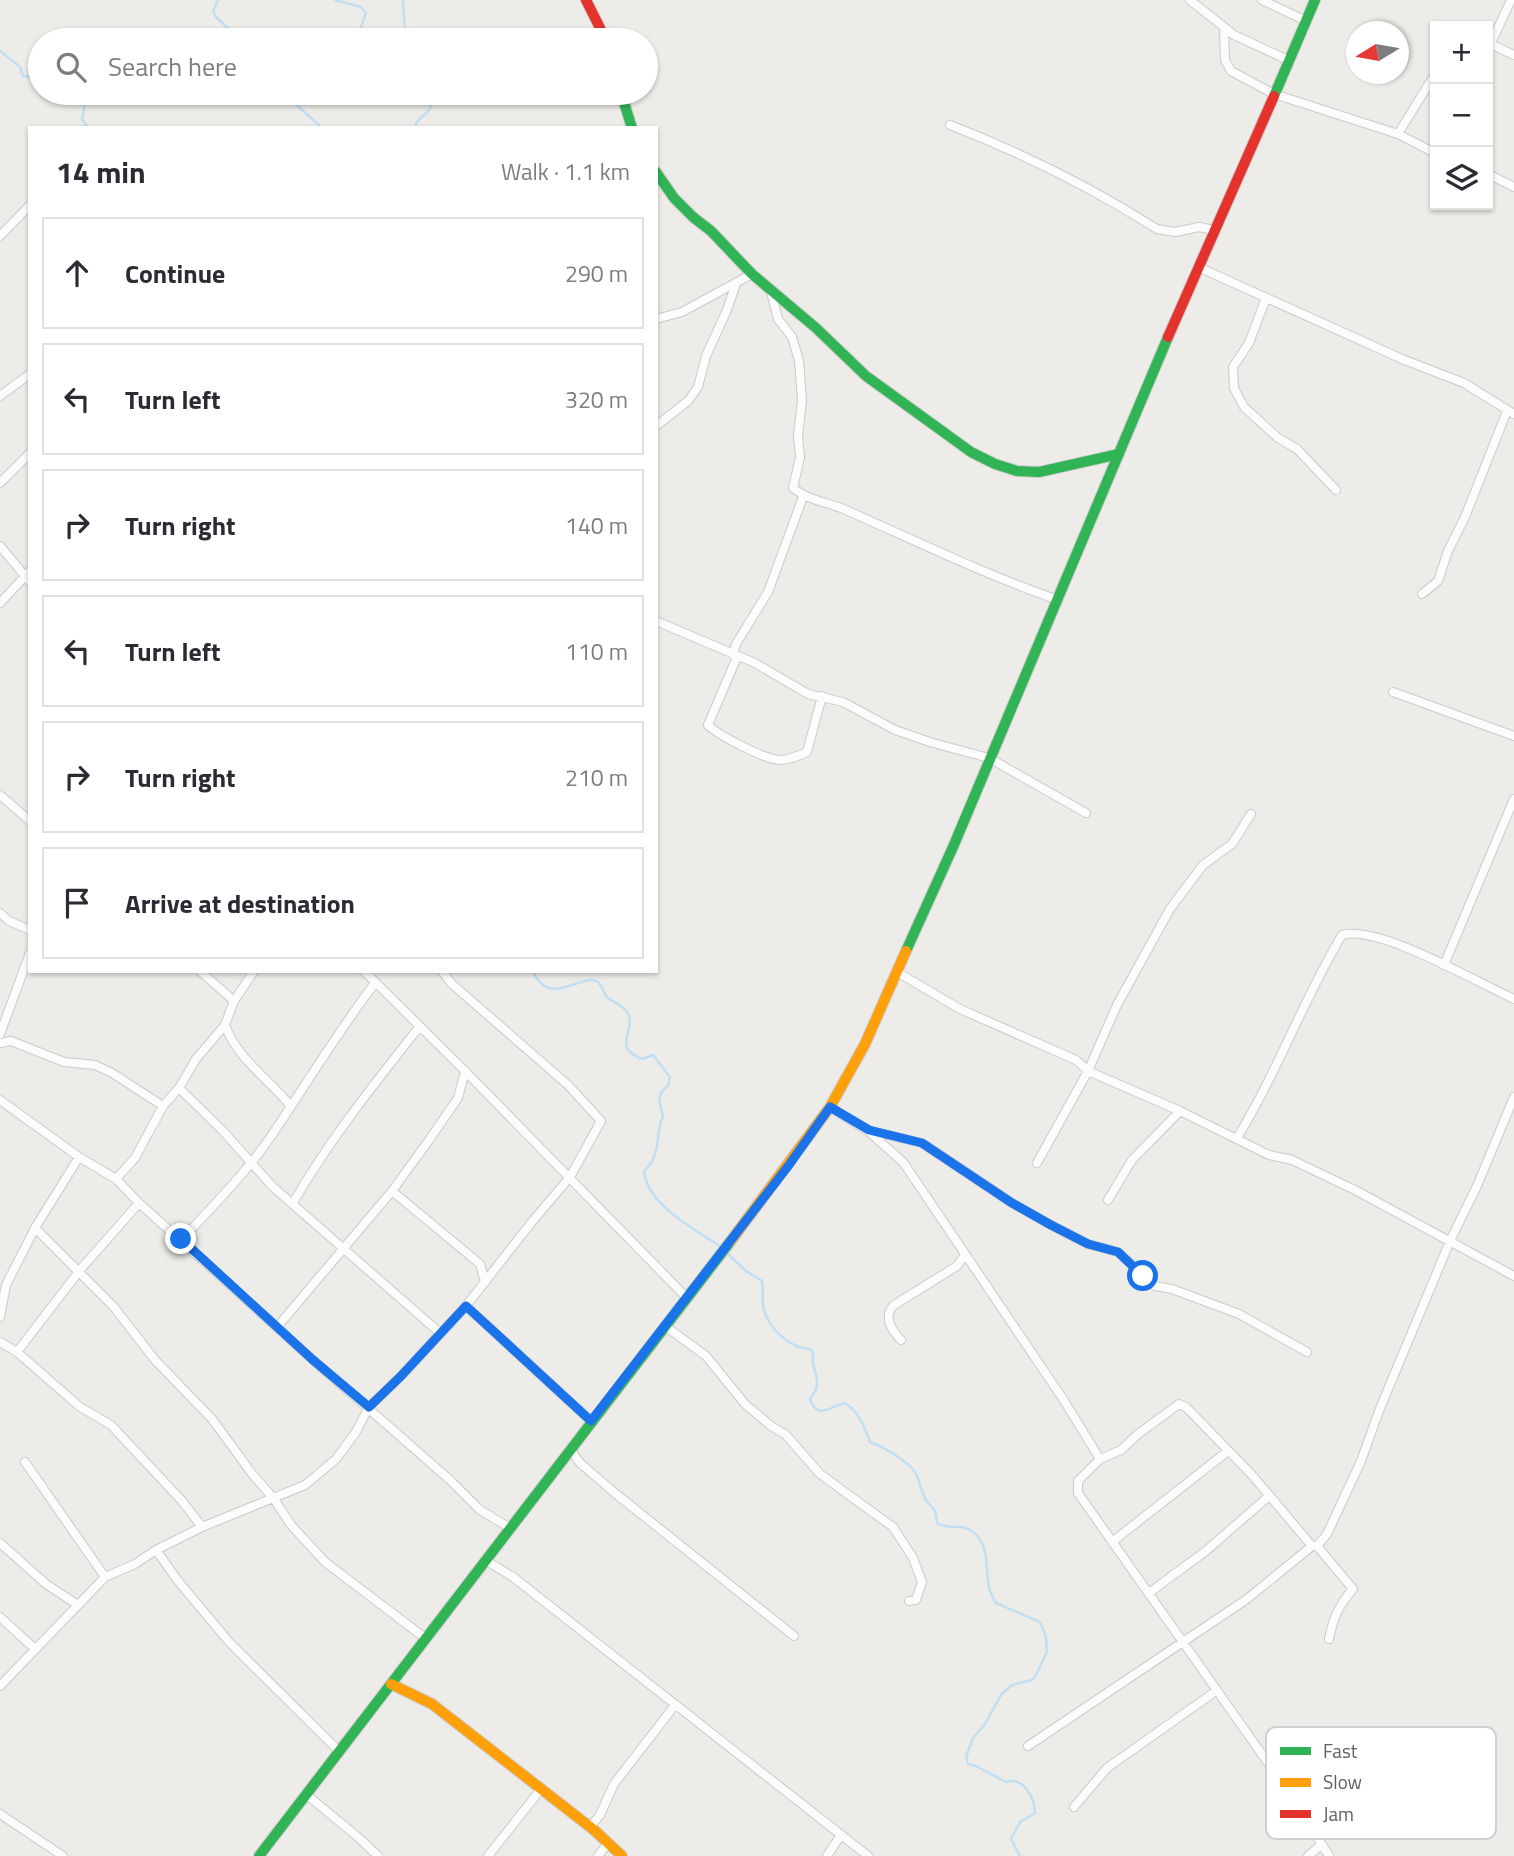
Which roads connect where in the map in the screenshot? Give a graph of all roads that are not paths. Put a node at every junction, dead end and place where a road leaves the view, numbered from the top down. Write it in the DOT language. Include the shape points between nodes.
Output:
graph roads {
  1 [pos="586,0"];
  2 [pos="1190,0"];
  3 [pos="1262,0"];
  4 [pos="1315,0"];
  5 [pos="1511,0"];
  6 [pos="1306,21"];
  7 [pos="600,28"];
  8 [pos="1224,29"];
  9 [pos="1493,37"];
  10 [pos="1493,44"];
  11 [pos="1514,55"];
  12 [pos="1290,61"];
  13 [pos="1430,82"];
  14 [pos="1274,94"];
  15 [pos="625,105"];
  16 [pos="950,125"];
  17 [pos="631,126"];
  18 [pos="1398,134"];
  19 [pos="1430,150"];
  20 [pos="658,175"];
  21 [pos="1493,176"];
  22 [pos="1514,187"];
  23 [pos="28,207"];
  24 [pos="1214,230"];
  25 [pos="0,236"];
  26 [pos="1198,267"];
  27 [pos="752,274"];
  28 [pos="736,284"];
  29 [pos="771,292"];
  30 [pos="1266,298"];
  31 [pos="658,318"];
  32 [pos="28,375"];
  33 [pos="0,396"];
  34 [pos="1510,412"];
  35 [pos="658,424"];
  36 [pos="1119,454"];
  37 [pos="28,455"];
  38 [pos="0,483"];
  39 [pos="1336,490"];
  40 [pos="803,497"];
  41 [pos="0,546"];
  42 [pos="28,576"];
  43 [pos="1422,594"];
  44 [pos="1058,600"];
  45 [pos="0,603"];
  46 [pos="658,622"];
  47 [pos="735,656"];
  48 [pos="1393,692"];
  49 [pos="822,696"];
  50 [pos="1514,736"];
  51 [pos="989,758"];
  52 [pos="0,794"];
  53 [pos="1514,799"];
  54 [pos="1086,813"];
  55 [pos="1251,814"];
  56 [pos="28,819"];
  57 [pos="0,913"];
  58 [pos="28,929"];
  59 [pos="28,958"];
  60 [pos="1444,965"];
  61 [pos="897,972"];
  62 [pos="202,973"];
  63 [pos="253,973"];
  64 [pos="366,973"];
  65 [pos="444,973"];
  66 [pos="375,983"];
  67 [pos="1514,999"];
  68 [pos="234,1001"];
  69 [pos="225,1025"];
  70 [pos="420,1026"];
  71 [pos="0,1034"];
  72 [pos="0,1043"];
  73 [pos="465,1071"];
  74 [pos="1088,1071"];
  75 [pos="179,1088"];
  76 [pos="1514,1097"];
  77 [pos="0,1100"];
  78 [pos="290,1105"];
  79 [pos="163,1106"];
  80 [pos="830,1107"];
  81 [pos="1180,1111"];
  82 [pos="869,1130"];
  83 [pos="1237,1138"];
  84 [pos="79,1157"];
  85 [pos="250,1163"];
  86 [pos="1037,1163"];
  87 [pos="570,1177"];
  88 [pos="116,1179"];
  89 [pos="392,1191"];
  90 [pos="1108,1200"];
  91 [pos="139,1203"];
  92 [pos="293,1203"];
  93 [pos="35,1228"];
  94 [pos="181,1239"];
  95 [pos="1450,1241"];
  96 [pos="342,1249"];
  97 [pos="964,1256"];
  98 [pos="80,1270"];
  99 [pos="1514,1276"];
  100 [pos="485,1282"];
  101 [pos="687,1298"];
  102 [pos="466,1306"];
  103 [pos="0,1317"];
  104 [pos="278,1326"];
  105 [pos="665,1326"];
  106 [pos="440,1333"];
  107 [pos="901,1340"];
  108 [pos="0,1342"];
  109 [pos="17,1352"];
  110 [pos="1307,1352"];
  111 [pos="369,1407"];
  112 [pos="591,1421"];
  113 [pos="570,1449"];
  114 [pos="1228,1451"];
  115 [pos="1100,1459"];
  116 [pos="25,1462"];
  117 [pos="1269,1496"];
  118 [pos="274,1499"];
  119 [pos="202,1527"];
  120 [pos="510,1528"];
  121 [pos="1112,1542"];
  122 [pos="0,1543"];
  123 [pos="1314,1546"];
  124 [pos="156,1550"];
  125 [pos="485,1560"];
  126 [pos="105,1577"];
  127 [pos="1149,1593"];
  128 [pos="909,1601"];
  129 [pos="78,1605"];
  130 [pos="0,1617"];
  131 [pos="794,1636"];
  132 [pos="425,1638"];
  133 [pos="1328,1639"];
  134 [pos="1183,1643"];
  135 [pos="35,1649"];
  136 [pos="390,1684"];
  137 [pos="0,1686"];
  138 [pos="1216,1691"];
  139 [pos="675,1706"];
  140 [pos="1028,1746"];
  141 [pos="340,1751"];
  142 [pos="1266,1761"];
  143 [pos="541,1789"];
  144 [pos="307,1795"];
  145 [pos="1074,1808"];
  146 [pos="0,1814"];
  147 [pos="590,1827"];
  148 [pos="842,1835"];
  149 [pos="1317,1839"];
  150 [pos="608,1843"];
  151 [pos="1321,1845"];
  152 [pos="63,1856"];
  153 [pos="259,1856"];
  154 [pos="378,1856"];
  155 [pos="488,1856"];
  156 [pos="598,1856"];
  157 [pos="622,1856"];
  158 [pos="827,1856"];
  159 [pos="868,1856"];
  160 [pos="1308,1856"];
  161 [pos="1329,1856"];
  1 -- 7 [label="main road"];
  2 -- 8 [label="street"];
  3 -- 6 [label="street"];
  4 -- 6 [label="main road"];
  5 -- 9 [label="street"];
  6 -- 12 [label="main road"];
  8 -- 12 [label="street"];
  8 -- 14 [label="street" via="1227,66"];
  10 -- 11 [label="street"];
  12 -- 14 [label="main road"];
  13 -- 18 [label="street"];
  14 -- 18 [label="street"];
  14 -- 24 [label="main road"];
  15 -- 17 [label="main road"];
  16 -- 24 [label="street" via="1058,172 1157,229"];
  18 -- 19 [label="street"];
  20 -- 27 [label="main road" via="674,198"];
  21 -- 22 [label="street"];
  23 -- 25 [label="street"];
  24 -- 26 [label="main road"];
  26 -- 30 [label="street"];
  26 -- 36 [label="main road"];
  27 -- 28 [label="street"];
  27 -- 29 [label="main road"];
  28 -- 31 [label="street" via="682,312"];
  28 -- 35 [label="street" via="698,387"];
  29 -- 36 [label="main road" via="866,376 951,440 995,464 1039,472"];
  29 -- 40 [label="street" via="778,320 792,337 799,361 800,457 793,488"];
  30 -- 34 [label="street" via="1464,383"];
  30 -- 39 [label="street" via="1249,343 1233,367 1234,388 1244,407 1297,449"];
  32 -- 33 [label="street"];
  34 -- 43 [label="street" via="1438,580"];
  36 -- 44 [label="main road"];
  37 -- 38 [label="street"];
  40 -- 44 [label="street" via="845,509 932,550"];
  40 -- 47 [label="street" via="768,592 736,644"];
  41 -- 42 [label="street"];
  42 -- 45 [label="street"];
  44 -- 51 [label="main road"];
  46 -- 47 [label="street"];
  47 -- 49 [label="street" via="808,694"];
  47 -- 49 [label="street" via="708,725 717,734 770,758 792,759 807,752"];
  48 -- 50 [label="street"];
  49 -- 51 [label="street" via="908,734"];
  51 -- 54 [label="street"];
  51 -- 61 [label="main road"];
  52 -- 56 [label="street"];
  53 -- 60 [label="street"];
  55 -- 74 [label="street" via="1232,844 1203,865 1170,909 1117,1005"];
  57 -- 58 [label="street"];
  59 -- 71 [label="street"];
  60 -- 67 [label="street"];
  60 -- 83 [label="street" via="1381,938 1342,935"];
  61 -- 74 [label="street" via="960,1009 1076,1060"];
  61 -- 80 [label="main road"];
  62 -- 68 [label="street"];
  63 -- 68 [label="street"];
  64 -- 66 [label="street"];
  65 -- 87 [label="street" via="568,1085 601,1121"];
  66 -- 70 [label="street"];
  66 -- 78 [label="street"];
  68 -- 69 [label="street"];
  69 -- 75 [label="street"];
  69 -- 78 [label="street" via="241,1055"];
  70 -- 73 [label="street"];
  70 -- 92 [label="street" via="348,1118"];
  72 -- 79 [label="street" via="11,1041 64,1062 95,1065"];
  73 -- 87 [label="street"];
  73 -- 89 [label="street" via="458,1098"];
  74 -- 81 [label="street"];
  74 -- 86 [label="street"];
  75 -- 79 [label="street"];
  75 -- 85 [label="street"];
  76 -- 95 [label="street"];
  77 -- 84 [label="street"];
  78 -- 85 [label="street"];
  79 -- 88 [label="street" via="135,1158"];
  80 -- 82 [label="street"];
  80 -- 101 [label="main road"];
  81 -- 83 [label="street"];
  81 -- 90 [label="street" via="1132,1160"];
  82 -- 97 [label="street" via="903,1162"];
  82 -- 110 [label="street" via="922,1143 1051,1225 1088,1244 1118,1252 1155,1286 1239,1314"];
  83 -- 95 [label="street" via="1344,1185"];
  84 -- 88 [label="street"];
  84 -- 93 [label="street"];
  85 -- 92 [label="street"];
  85 -- 94 [label="street"];
  87 -- 100 [label="street"];
  87 -- 101 [label="street"];
  88 -- 91 [label="street"];
  89 -- 96 [label="street"];
  89 -- 100 [label="street" via="480,1264"];
  91 -- 94 [label="street"];
  91 -- 98 [label="street"];
  92 -- 96 [label="street"];
  93 -- 98 [label="street"];
  93 -- 103 [label="street" via="6,1284"];
  94 -- 104 [label="street"];
  95 -- 99 [label="street"];
  95 -- 123 [label="street" via="1361,1461 1327,1534"];
  96 -- 104 [label="street"];
  96 -- 106 [label="street"];
  97 -- 107 [label="street" via="957,1266 888,1310 894,1333"];
  97 -- 115 [label="street"];
  98 -- 109 [label="street"];
  98 -- 118 [label="street" via="155,1360 212,1419"];
  100 -- 102 [label="street"];
  101 -- 105 [label="main road"];
  102 -- 106 [label="street"];
  102 -- 112 [label="street"];
  104 -- 111 [label="street"];
  105 -- 112 [label="main road"];
  105 -- 128 [label="street" via="706,1356 745,1404 786,1435 820,1474 893,1527 922,1582 916,1600"];
  106 -- 111 [label="street"];
  108 -- 109 [label="street"];
  109 -- 119 [label="street" via="80,1406 111,1425"];
  111 -- 118 [label="street" via="336,1459 305,1485"];
  111 -- 120 [label="street" via="480,1510"];
  112 -- 113 [label="main road"];
  113 -- 120 [label="main road"];
  113 -- 131 [label="street" via="616,1494"];
  114 -- 115 [label="street" via="1179,1405 1121,1450"];
  114 -- 117 [label="street"];
  114 -- 121 [label="street"];
  115 -- 121 [label="street" via="1078,1481 1078,1493"];
  116 -- 126 [label="street"];
  117 -- 123 [label="street"];
  117 -- 127 [label="street"];
  118 -- 119 [label="street"];
  118 -- 132 [label="street" via="325,1562"];
  119 -- 124 [label="street"];
  120 -- 125 [label="main road"];
  121 -- 127 [label="street"];
  122 -- 129 [label="street"];
  123 -- 133 [label="street" via="1353,1589 1333,1618"];
  123 -- 134 [label="street"];
  124 -- 126 [label="street"];
  124 -- 141 [label="street" via="230,1643"];
  125 -- 132 [label="main road"];
  125 -- 139 [label="street" via="513,1577"];
  126 -- 129 [label="street"];
  127 -- 134 [label="street"];
  129 -- 135 [label="street"];
  130 -- 135 [label="street"];
  132 -- 136 [label="main road"];
  134 -- 138 [label="street"];
  134 -- 140 [label="street"];
  135 -- 137 [label="street"];
  136 -- 141 [label="main road"];
  136 -- 143 [label="main road" via="432,1704"];
  138 -- 142 [label="street"];
  138 -- 145 [label="street" via="1107,1768"];
  139 -- 147 [label="street" via="614,1784"];
  139 -- 148 [label="street"];
  141 -- 144 [label="main road"];
  143 -- 147 [label="main road"];
  143 -- 155 [label="street"];
  144 -- 153 [label="main road"];
  144 -- 154 [label="street"];
  146 -- 152 [label="street"];
  147 -- 150 [label="main road"];
  148 -- 158 [label="street"];
  148 -- 159 [label="street"];
  149 -- 151 [label="street"];
  150 -- 156 [label="street"];
  150 -- 157 [label="main road"];
  151 -- 160 [label="street"];
  151 -- 161 [label="street"];
}
